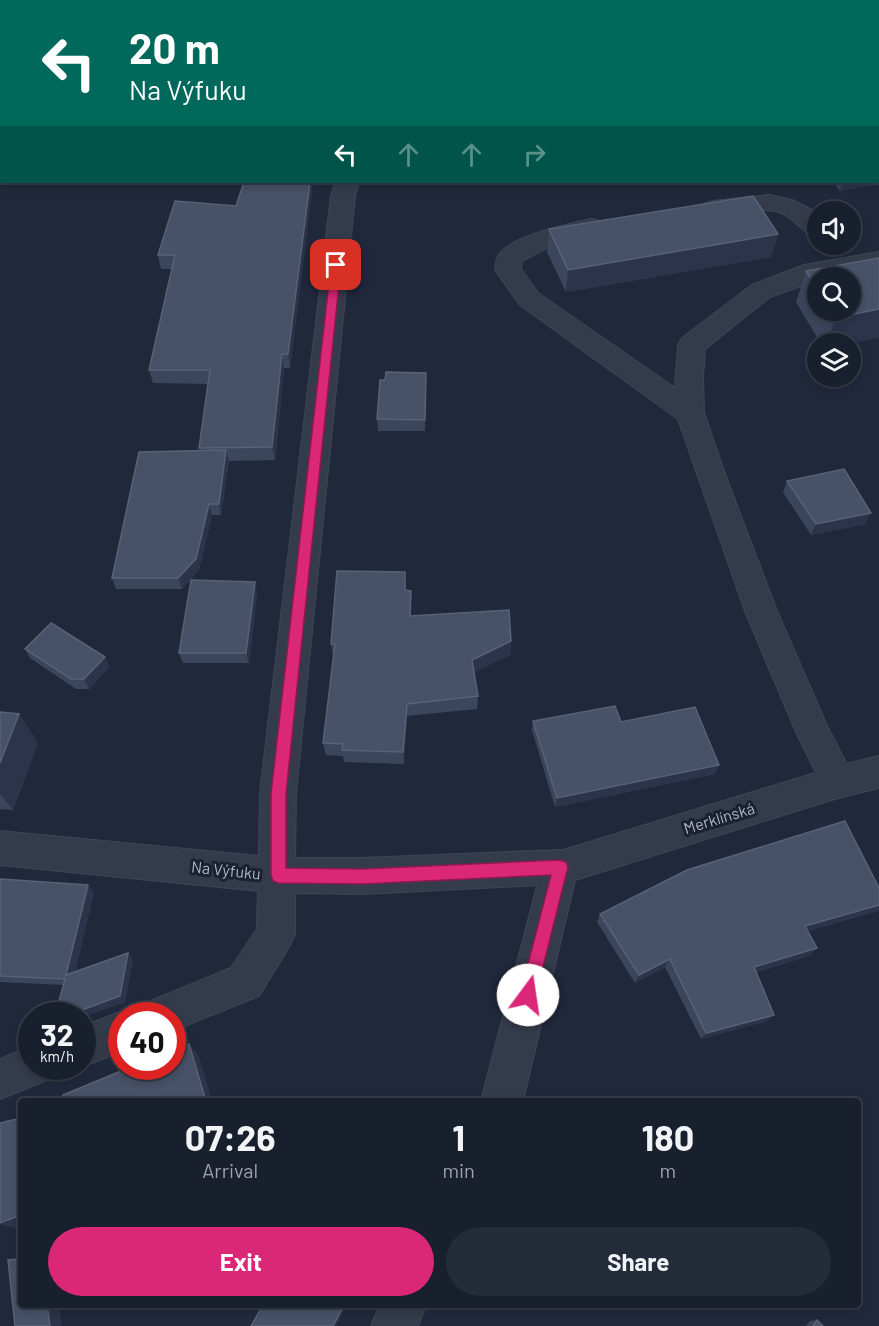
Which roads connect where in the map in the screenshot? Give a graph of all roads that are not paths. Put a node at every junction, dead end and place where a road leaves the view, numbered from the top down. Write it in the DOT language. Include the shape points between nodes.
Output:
graph roads {
  1 [pos="347,183"];
  2 [pos="689,213"];
  3 [pos="807,215"];
  4 [pos="618,223"];
  5 [pos="835,255"];
  6 [pos="879,260"];
  7 [pos="690,413"];
  8 [pos="879,772"];
  9 [pos="838,782"];
  10 [pos="0,848"];
  11 [pos="560,867"];
  12 [pos="278,875"];
  13 [pos="186,1006"];
  14 [pos="18,1072"];
  15 [pos="0,1079"];
  16 [pos="503,1098"];
  17 [pos="403,1308"];
  18 [pos="394,1326"];
  1 -- 12 [label="street" via="278,794"];
  2 -- 3 [label="street" via="760,202 787,205"];
  4 -- 7 [label="street" via="539,241 510,257 508,270 530,299"];
  5 -- 6 [label="street"];
  5 -- 7 [label="street" via="804,274 761,291 692,345"];
  7 -- 9 [label="street" via="761,610"];
  8 -- 9 [label="street, Merklínská"];
  9 -- 11 [label="street, Merklínská"];
  10 -- 12 [label="street, Na Výfuku"];
  11 -- 12 [label="street, Na Výfuku" via="362,876"];
  11 -- 16 [label="street"];
  12 -- 13 [label="street" via="276,934 245,982"];
  14 -- 15 [label="street"];
  17 -- 18 [label="street"];
}
